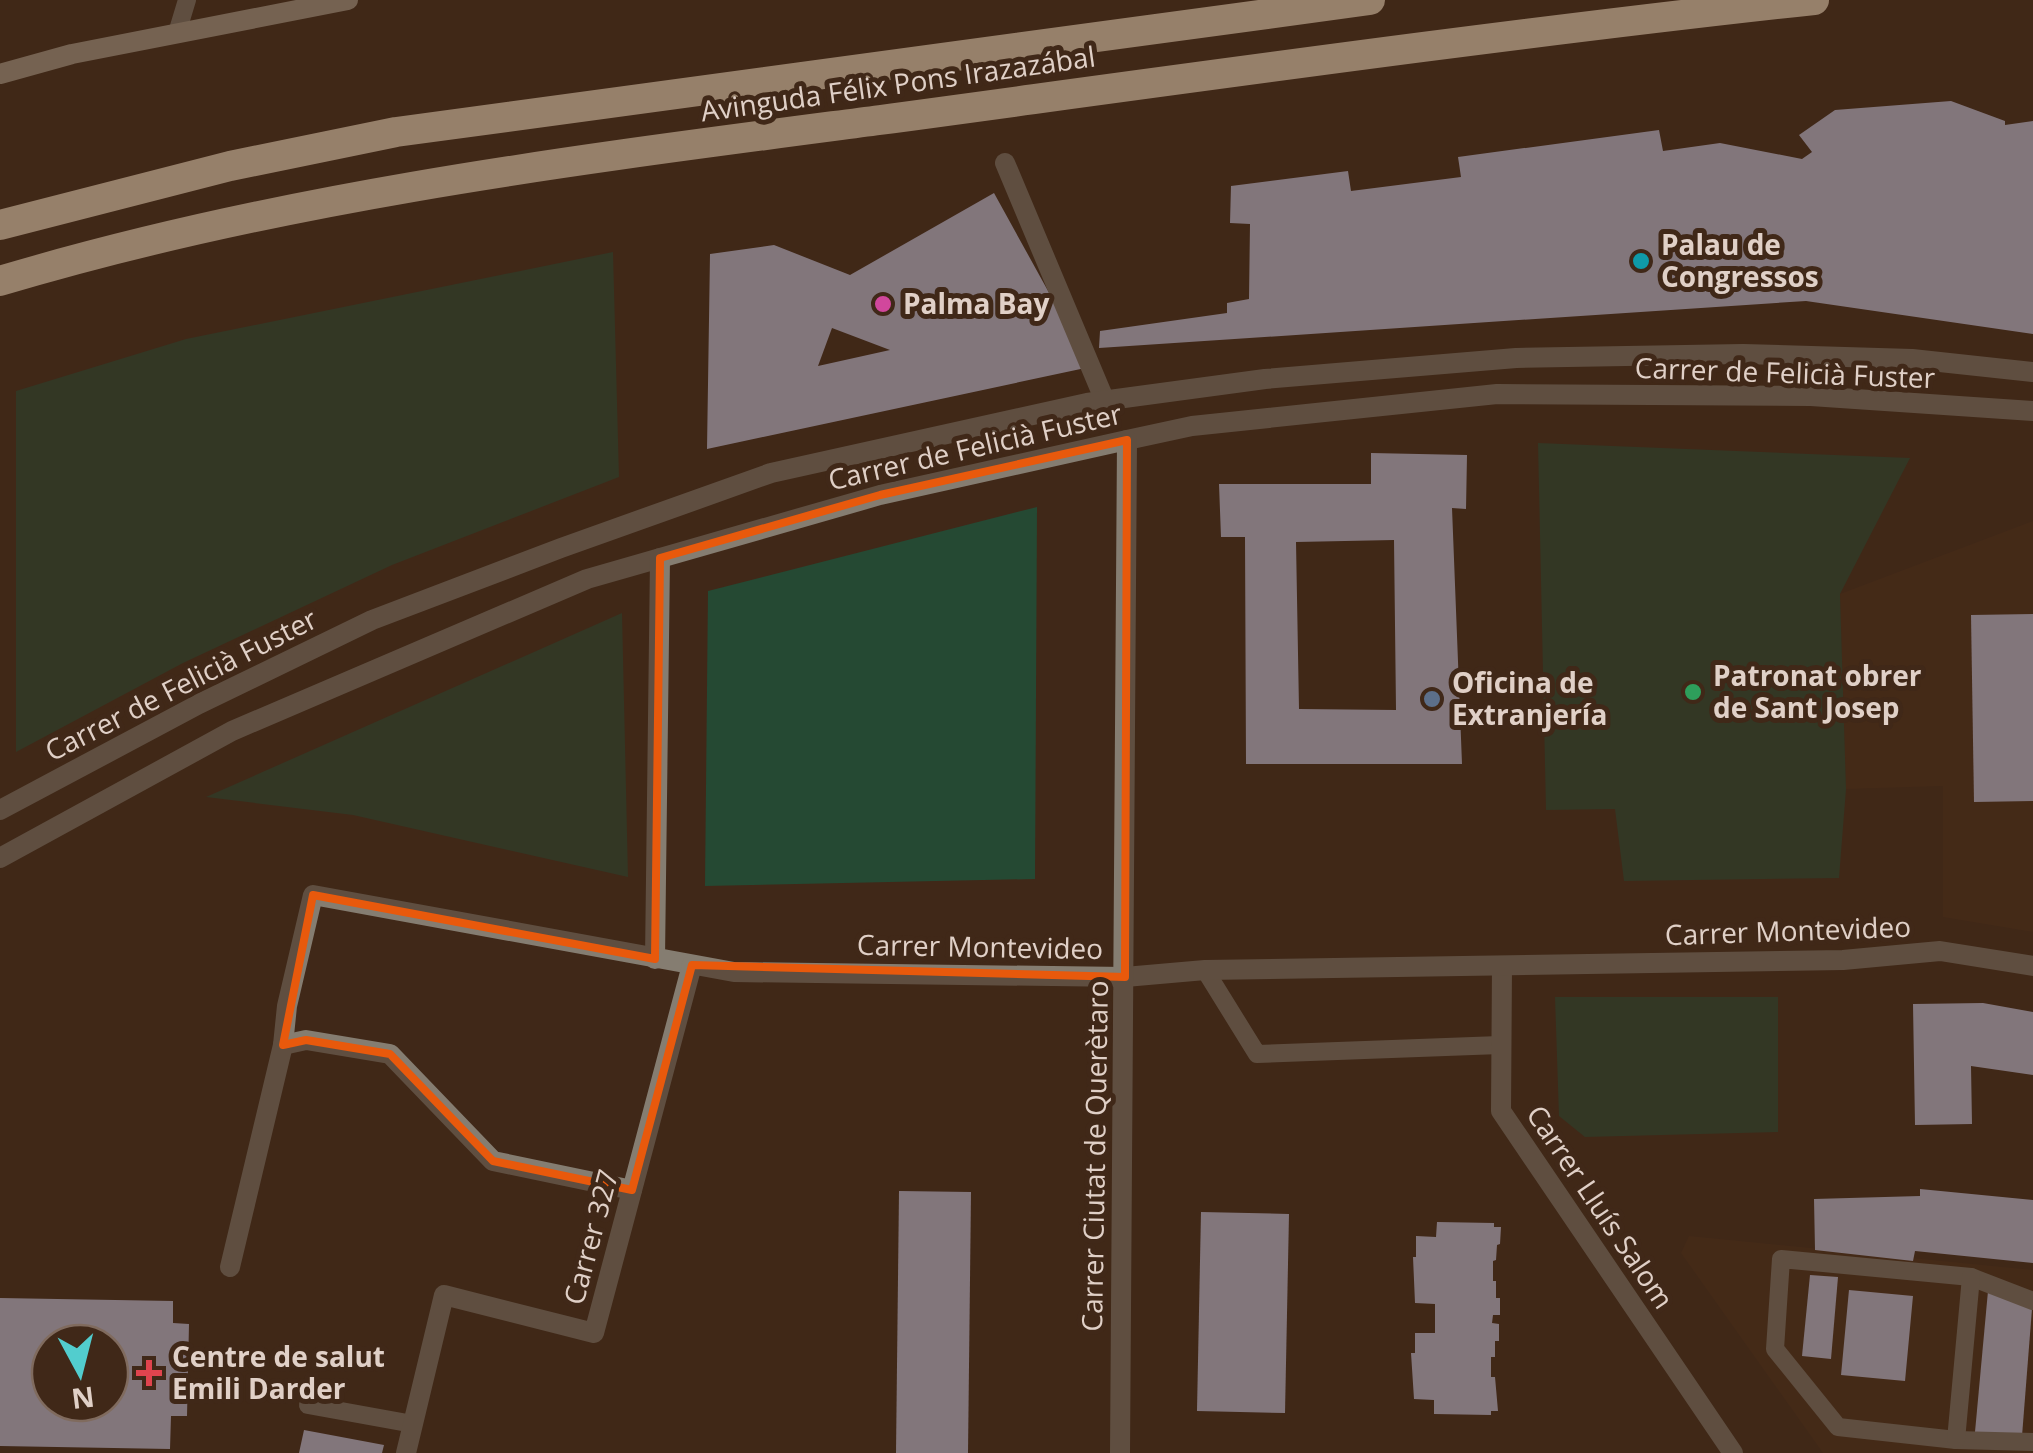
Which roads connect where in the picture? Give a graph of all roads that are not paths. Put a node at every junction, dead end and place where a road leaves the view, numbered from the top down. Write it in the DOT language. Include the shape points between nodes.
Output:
graph roads {
  1 [pos="186,0"];
  2 [pos="348,0"];
  3 [pos="1370,0"];
  4 [pos="1814,0"];
  5 [pos="178,33"];
  6 [pos="0,74"];
  7 [pos="1006,163"];
  8 [pos="0,225"];
  9 [pos="0,282"];
  10 [pos="2033,372"];
  11 [pos="1105,401"];
  12 [pos="2033,412"];
  13 [pos="1127,440"];
  14 [pos="660,558"];
  15 [pos="0,810"];
  16 [pos="0,858"];
  17 [pos="655,958"];
  18 [pos="692,965"];
  19 [pos="1502,966"];
  20 [pos="2033,966"];
  21 [pos="1205,970"];
  22 [pos="1124,976"];
  23 [pos="1500,1044"];
  24 [pos="283,1045"];
  25 [pos="632,1190"];
  26 [pos="230,1267"];
  27 [pos="1971,1277"];
  28 [pos="2033,1301"];
  29 [pos="308,1406"];
  30 [pos="413,1424"];
  31 [pos="1956,1440"];
  32 [pos="2033,1442"];
  33 [pos="1914,1444"];
  34 [pos="406,1453"];
  35 [pos="1120,1453"];
  36 [pos="1733,1453"];
  1 -- 5 [label="lane"];
  2 -- 5 [label="street"];
  3 -- 8 [label="highway, Avinguda Félix Pons Irazazábal" via="396,132"];
  4 -- 9 [label="highway, Avinguda Félix Pons Irazazábal" via="451,178 282,210"];
  5 -- 6 [label="street"];
  7 -- 11 [label="street"];
  10 -- 11 [label="street, Carrer de Felicià Fuster" via="1912,358 1516,358"];
  11 -- 15 [label="street, Carrer de Felicià Fuster" via="771,473 561,548 372,620"];
  12 -- 13 [label="street, Carrer de Felicià Fuster" via="1811,396 1497,394 1192,426"];
  13 -- 14 [label="street, Carrer de Felicià Fuster" via="880,495"];
  13 -- 22 [label="street, Carrer Ciutat de Querètaro"];
  14 -- 16 [label="street, Carrer de Felicià Fuster" via="587,578 232,731"];
  14 -- 17 [label="street"];
  17 -- 18 [label="street, Carrer Montevideo"];
  17 -- 24 [label="street, Carrer Montevideo" via="314,895"];
  18 -- 22 [label="street, Carrer Montevideo" via="734,972"];
  18 -- 25 [label="street, Carrer 327"];
  19 -- 20 [label="street, Carrer Montevideo" via="1844,960 1940,951"];
  19 -- 21 [label="street, Carrer Montevideo"];
  19 -- 23 [label="street, Carrer Lluís Salom"];
  21 -- 22 [label="street, Carrer Montevideo"];
  21 -- 23 [label="lane" via="1258,1054"];
  22 -- 35 [label="street, Carrer Ciutat de Querètaro"];
  23 -- 36 [label="street, Carrer Lluís Salom" via="1502,1110"];
  24 -- 25 [label="street" via="306,1040 390,1054 492,1161"];
  24 -- 26 [label="street, Carrer Montevideo"];
  25 -- 30 [label="street, Carrer 327" via="594,1333 444,1295"];
  27 -- 28 [label="lane"];
  27 -- 31 [label="lane"];
  27 -- 33 [label="lane" via="1781,1259 1775,1349 1838,1427"];
  29 -- 30 [label="lane"];
  30 -- 34 [label="street, Carrer 327"];
  31 -- 32 [label="lane"];
  31 -- 33 [label="lane"];
}
